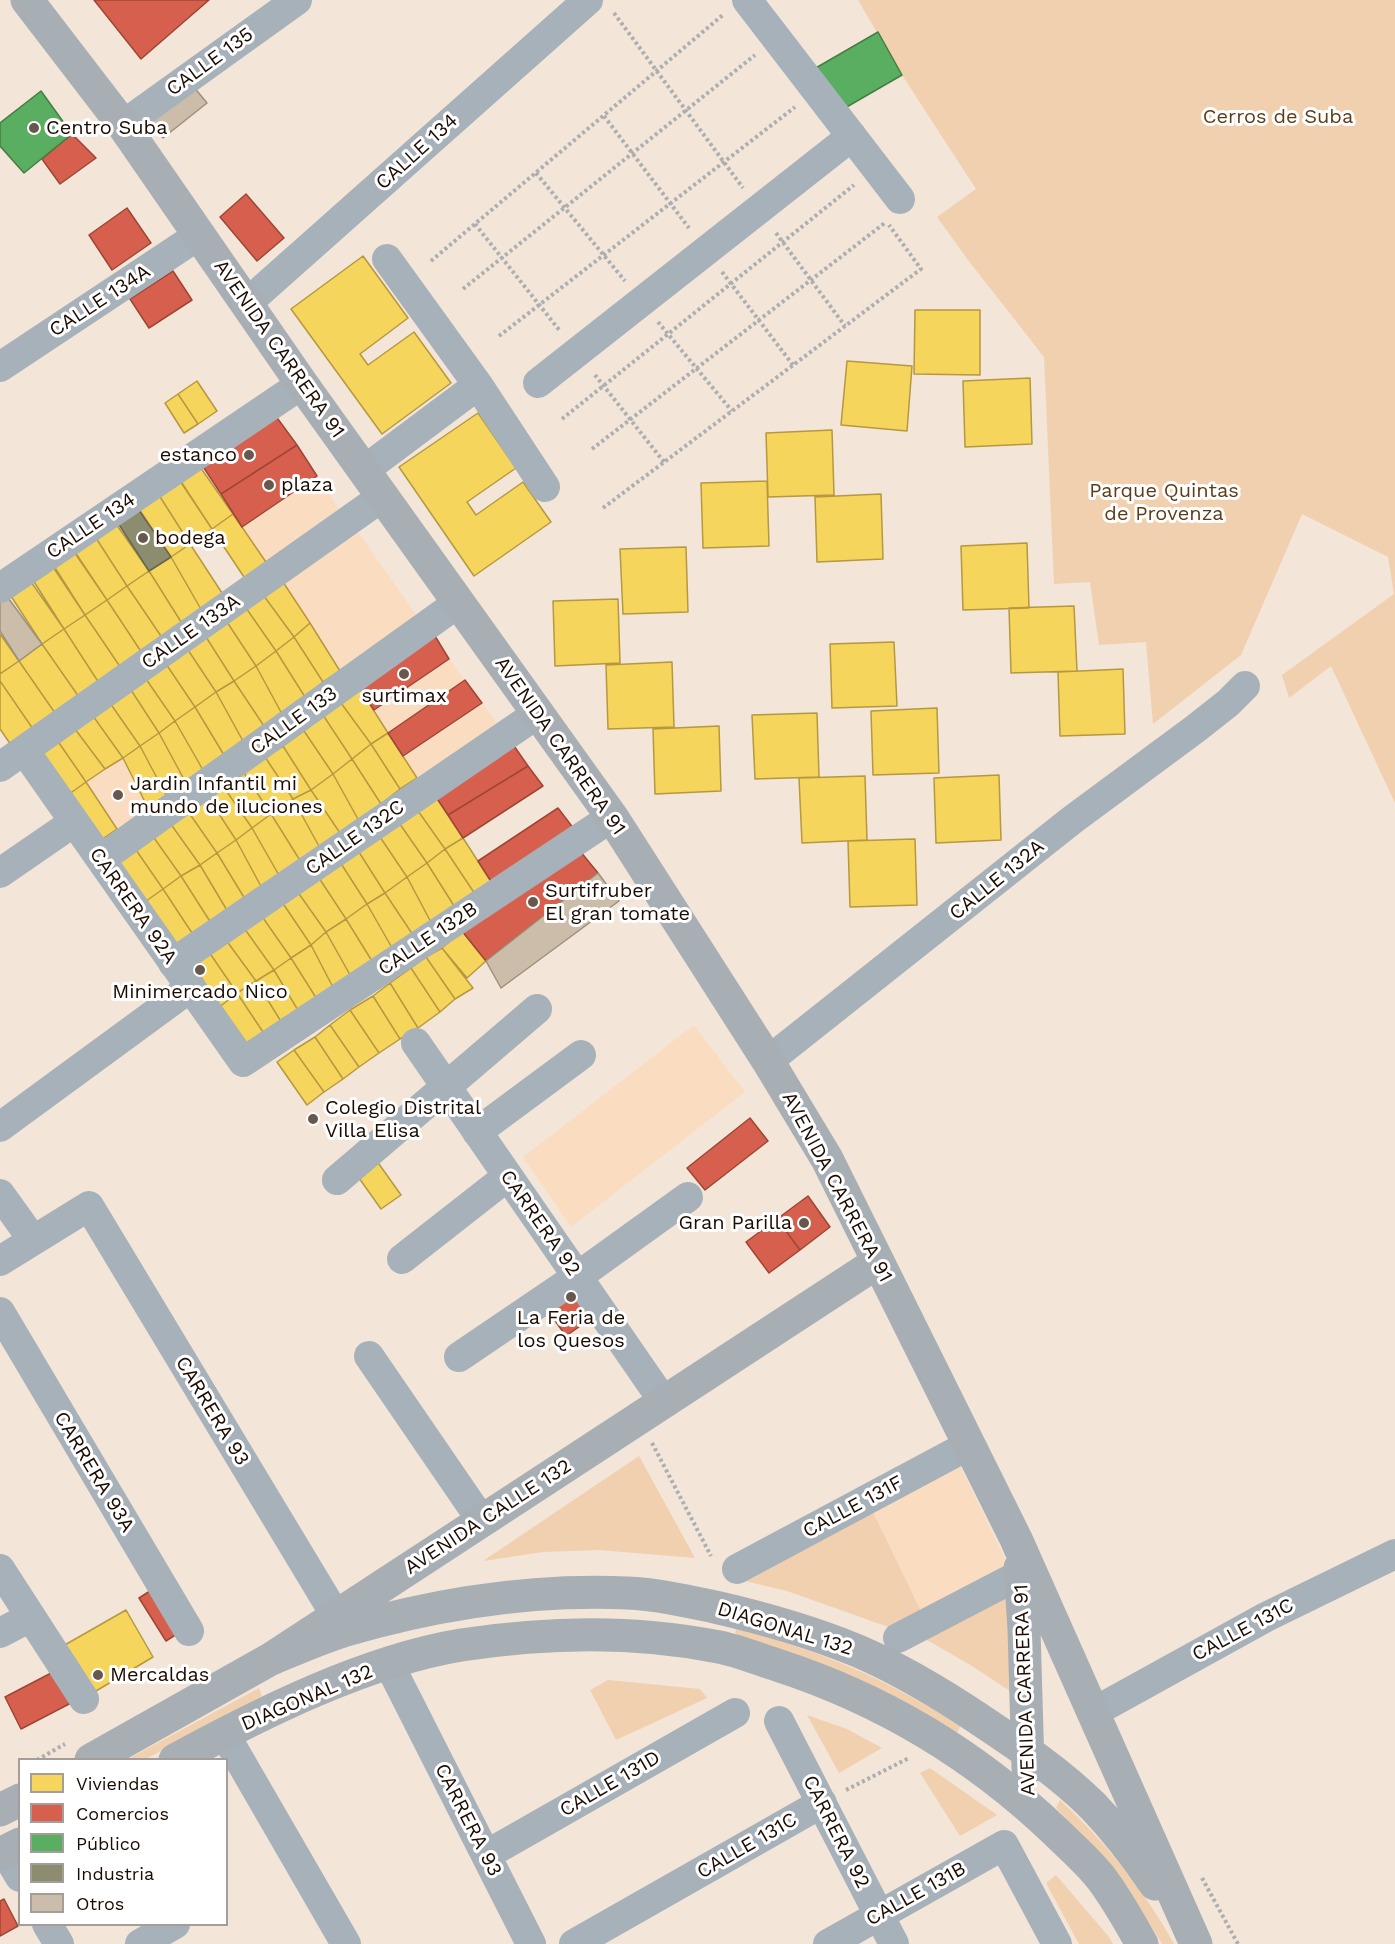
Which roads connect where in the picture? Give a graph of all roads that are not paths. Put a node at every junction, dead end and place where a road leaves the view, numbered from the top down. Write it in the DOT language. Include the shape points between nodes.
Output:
graph roads {
  1 [pos="27,0"];
  2 [pos="297,0"];
  3 [pos="600,4"];
  4 [pos="740,4"];
  5 [pos="123,125"];
  6 [pos="852,136"];
  7 [pos="894,210"];
  8 [pos="199,235"];
  9 [pos="387,259"];
  10 [pos="246,304"];
  11 [pos="0,367"];
  12 [pos="538,383"];
  13 [pos="302,384"];
  14 [pos="478,385"];
  15 [pos="363,471"];
  16 [pos="545,487"];
  17 [pos="382,497"];
  18 [pos="0,588"];
  19 [pos="458,603"];
  20 [pos="1237,694"];
  21 [pos="537,714"];
  22 [pos="12,759"];
  23 [pos="612,817"];
  24 [pos="74,822"];
  25 [pos="101,860"];
  26 [pos="0,873"];
  27 [pos="173,963"];
  28 [pos="191,987"];
  29 [pos="537,1009"];
  30 [pos="416,1043"];
  31 [pos="581,1055"];
  32 [pos="768,1061"];
  33 [pos="243,1062"];
  34 [pos="446,1087"];
  35 [pos="0,1127"];
  36 [pos="477,1132"];
  37 [pos="508,1176"];
  38 [pos="337,1180"];
  39 [pos="0,1194"];
  40 [pos="688,1197"];
  41 [pos="33,1240"];
  42 [pos="402,1259"];
  43 [pos="0,1261"];
  44 [pos="878,1262"];
  45 [pos="577,1277"];
  46 [pos="0,1312"];
  47 [pos="369,1356"];
  48 [pos="459,1357"];
  49 [pos="664,1402"];
  50 [pos="969,1445"];
  51 [pos="482,1521"];
  52 [pos="1016,1539"];
  53 [pos="1395,1554"];
  54 [pos="727,1567"];
  55 [pos="0,1569"];
  56 [pos="1021,1574"];
  57 [pos="336,1616"];
  58 [pos="31,1617"];
  59 [pos="189,1631"];
  60 [pos="0,1633"];
  61 [pos="898,1638"];
  62 [pos="269,1660"];
  63 [pos="389,1664"];
  64 [pos="84,1699"];
  65 [pos="1094,1712"];
  66 [pos="735,1713"];
  67 [pos="779,1721"];
  68 [pos="224,1733"];
  69 [pos="1028,1752"];
  70 [pos="95,1758"];
  71 [pos="179,1758"];
  72 [pos="18,1801"];
  73 [pos="822,1803"];
  74 [pos="1029,1806"];
  75 [pos="0,1810"];
  76 [pos="486,1855"];
  77 [pos="879,1915"];
  78 [pos="48,1926"];
  79 [pos="172,1926"];
  80 [pos="58,1944"];
  81 [pos="140,1944"];
  82 [pos="346,1944"];
  83 [pos="531,1944"];
  84 [pos="574,1944"];
  85 [pos="828,1944"];
  86 [pos="894,1944"];
  87 [pos="1057,1944"];
  88 [pos="1142,1944"];
  89 [pos="1196,1944"];
  1 -- 5 [label="main road, AVENIDA CARRERA 91"];
  2 -- 5 [label="street, CALLE 135"];
  3 -- 10 [label="street, CALLE 134"];
  4 -- 6 [label="street"];
  5 -- 8 [label="main road, AVENIDA CARRERA 91"];
  6 -- 7 [label="street"];
  6 -- 12 [label="street"];
  8 -- 10 [label="main road, AVENIDA CARRERA 91"];
  8 -- 11 [label="street, CALLE 134A"];
  9 -- 14 [label="street"];
  10 -- 13 [label="main road, AVENIDA CARRERA 91"];
  13 -- 15 [label="main road, AVENIDA CARRERA 91"];
  13 -- 18 [label="street, CALLE 134"];
  14 -- 15 [label="street"];
  14 -- 16 [label="street"];
  15 -- 17 [label="main road, AVENIDA CARRERA 91"];
  17 -- 19 [label="main road, AVENIDA CARRERA 91"];
  17 -- 22 [label="street, CALLE 133A"];
  19 -- 21 [label="main road, AVENIDA CARRERA 91"];
  19 -- 25 [label="street, CALLE 133"];
  20 -- 32 [label="street, CALLE 132A" via="850,981"];
  21 -- 23 [label="main road, AVENIDA CARRERA 91"];
  21 -- 27 [label="street, CALLE 132C"];
  22 -- 24 [label="street, CARRERA 92A"];
  23 -- 32 [label="main road, AVENIDA CARRERA 91"];
  23 -- 33 [label="street, CALLE 132B"];
  24 -- 25 [label="street, CARRERA 92A"];
  24 -- 26 [label="street"];
  25 -- 27 [label="street, CARRERA 92A"];
  27 -- 28 [label="street, CARRERA 92A"];
  28 -- 33 [label="street, CARRERA 92A"];
  28 -- 35 [label="street"];
  29 -- 34 [label="street"];
  30 -- 34 [label="street, CARRERA 92"];
  31 -- 36 [label="street"];
  32 -- 44 [label="main road, AVENIDA CARRERA 91" via="827,1160"];
  34 -- 36 [label="street, CARRERA 92"];
  34 -- 38 [label="street"];
  36 -- 37 [label="street, CARRERA 92"];
  37 -- 42 [label="street"];
  37 -- 45 [label="street, CARRERA 92"];
  39 -- 41 [label="street"];
  40 -- 45 [label="street"];
  41 -- 43 [label="street"];
  41 -- 57 [label="street, CARRERA 93" via="89,1206"];
  44 -- 49 [label="main road, AVENIDA CALLE 132"];
  44 -- 50 [label="main road, AVENIDA CARRERA 91"];
  45 -- 48 [label="street"];
  45 -- 49 [label="street, CARRERA 92"];
  46 -- 59 [label="street, CARRERA 93A"];
  47 -- 51 [label="street"];
  49 -- 51 [label="main road, AVENIDA CALLE 132"];
  50 -- 52 [label="main road, AVENIDA CARRERA 91"];
  50 -- 54 [label="street, CALLE 131F"];
  51 -- 57 [label="main road, AVENIDA CALLE 132"];
  52 -- 56 [label="main road, AVENIDA CARRERA 91"];
  52 -- 65 [label="main road, AVENIDA CARRERA 91"];
  53 -- 65 [label="street, CALLE 131C" via="1266,1617"];
  55 -- 58 [label="street"];
  56 -- 61 [label="street"];
  56 -- 69 [label="main road, AVENIDA CARRERA 91"];
  57 -- 62 [label="main road, AVENIDA CALLE 132"];
  58 -- 60 [label="street"];
  58 -- 64 [label="street"];
  62 -- 69 [label="main road, DIAGONAL 132" via="340,1632 437,1608 513,1597 630,1593 749,1615 858,1651 943,1695"];
  62 -- 70 [label="main road, AVENIDA CALLE 132"];
  63 -- 68 [label="main road, DIAGONAL 132" via="306,1695"];
  63 -- 74 [label="main road, DIAGONAL 132" via="459,1646 522,1637 632,1636 721,1648 797,1672 884,1709 968,1759"];
  63 -- 76 [label="street, CARRERA 93"];
  65 -- 89 [label="main road, AVENIDA CARRERA 91"];
  66 -- 76 [label="street, CALLE 131D"];
  67 -- 73 [label="street, CARRERA 92"];
  68 -- 71 [label="main road"];
  68 -- 82 [label="street"];
  69 -- 74 [label="main road, AVENIDA CARRERA 91"];
  69 -- 89 [label="main road, DIAGONAL 132" via="1113,1829"];
  72 -- 75 [label="main road"];
  73 -- 77 [label="street, CARRERA 92"];
  73 -- 84 [label="street, CALLE 131C"];
  74 -- 88 [label="main road, AVENIDA CARRERA 91" via="1100,1876"];
  76 -- 83 [label="street, CARRERA 93"];
  77 -- 85 [label="street, CALLE 131B"];
  77 -- 86 [label="street, CARRERA 92"];
  77 -- 87 [label="street, CALLE 131B" via="1004,1845"];
  78 -- 80 [label="street"];
  79 -- 81 [label="street"];
}
